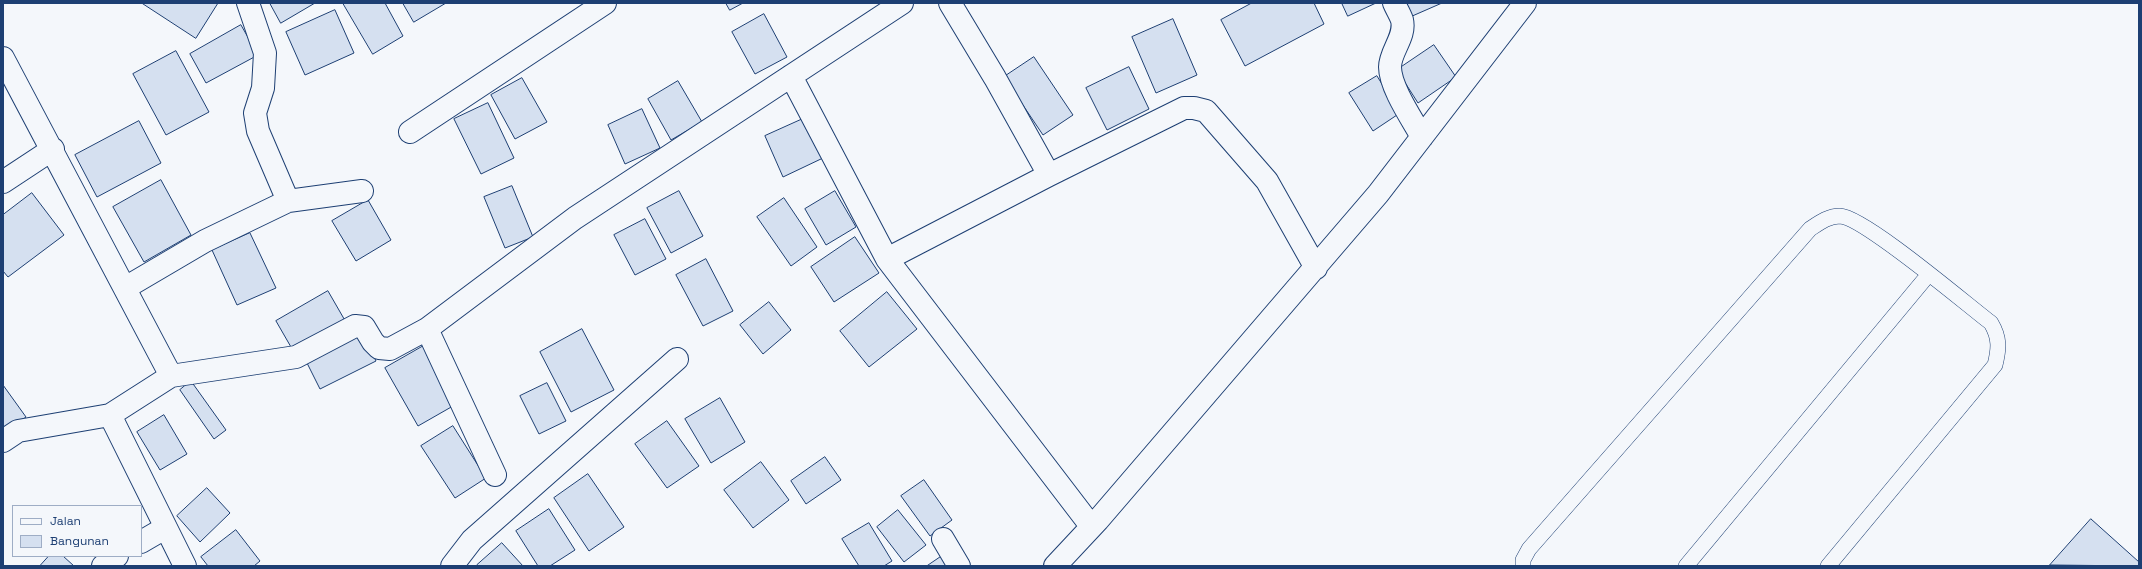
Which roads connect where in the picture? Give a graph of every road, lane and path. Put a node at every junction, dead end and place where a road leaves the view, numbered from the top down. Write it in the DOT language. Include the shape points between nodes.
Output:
graph roads {
  1 [pos="248,3"];
  2 [pos="605,3"];
  3 [pos="902,3"];
  4 [pos="950,3"];
  5 [pos="1394,3"];
  6 [pos="1525,3"];
  7 [pos="3,58"];
  8 [pos="791,76"];
  9 [pos="410,132"];
  10 [pos="1422,137"];
  11 [pos="53,149"];
  12 [pos="1049,175"];
  13 [pos="3,182"];
  14 [pos="362,190"];
  15 [pos="288,200"];
  16 [pos="887,259"];
  17 [pos="1316,268"];
  18 [pos="1929,274"];
  19 [pos="125,288"];
  20 [pos="427,329"];
  21 [pos="677,359"];
  22 [pos="171,376"];
  23 [pos="110,415"];
  24 [pos="3,441"];
  25 [pos="495,475"];
  26 [pos="1091,526"];
  27 [pos="165,528"];
  28 [pos="943,539"];
  29 [pos="142,541"];
  30 [pos="116,557"];
  31 [pos="103,566"];
  32 [pos="185,566"];
  33 [pos="452,566"];
  34 [pos="959,566"];
  35 [pos="1055,566"];
  36 [pos="1523,566"];
  37 [pos="1686,566"];
  38 [pos="1828,566"];
  1 -- 15 [label="street" via="265,53 264,88 255,113 258,131"];
  2 -- 9 [label="street"];
  3 -- 8 [label="street"];
  4 -- 12 [label="street"];
  5 -- 10 [label="street" via="1402,20 1399,41 1391,56 1392,80"];
  6 -- 10 [label="street"];
  7 -- 11 [label="street"];
  8 -- 16 [label="street"];
  8 -- 20 [label="street" via="576,218"];
  10 -- 17 [label="street"];
  11 -- 13 [label="street"];
  11 -- 19 [label="street"];
  12 -- 16 [label="street"];
  12 -- 17 [label="street" via="1184,108 1206,111 1266,181"];
  14 -- 15 [label="street"];
  15 -- 19 [label="street" via="205,241"];
  16 -- 26 [label="street"];
  17 -- 26 [label="street"];
  18 -- 36 [label="lane" via="1858,222 1841,216 1826,219 1810,229 1529,549"];
  18 -- 37 [label="lane"];
  18 -- 38 [label="lane" via="1991,323 1996,332 1999,348 1995,365"];
  19 -- 22 [label="street"];
  20 -- 22 [label="street" via="390,349 379,348 372,342 364,327 356,326 296,357"];
  20 -- 25 [label="street"];
  21 -- 33 [label="street" via="472,540"];
  22 -- 23 [label="street"];
  23 -- 24 [label="street" via="18,432"];
  23 -- 27 [label="street"];
  26 -- 35 [label="street"];
  27 -- 29 [label="street"];
  27 -- 32 [label="street"];
  28 -- 34 [label="street"];
  30 -- 31 [label="street"];
}
